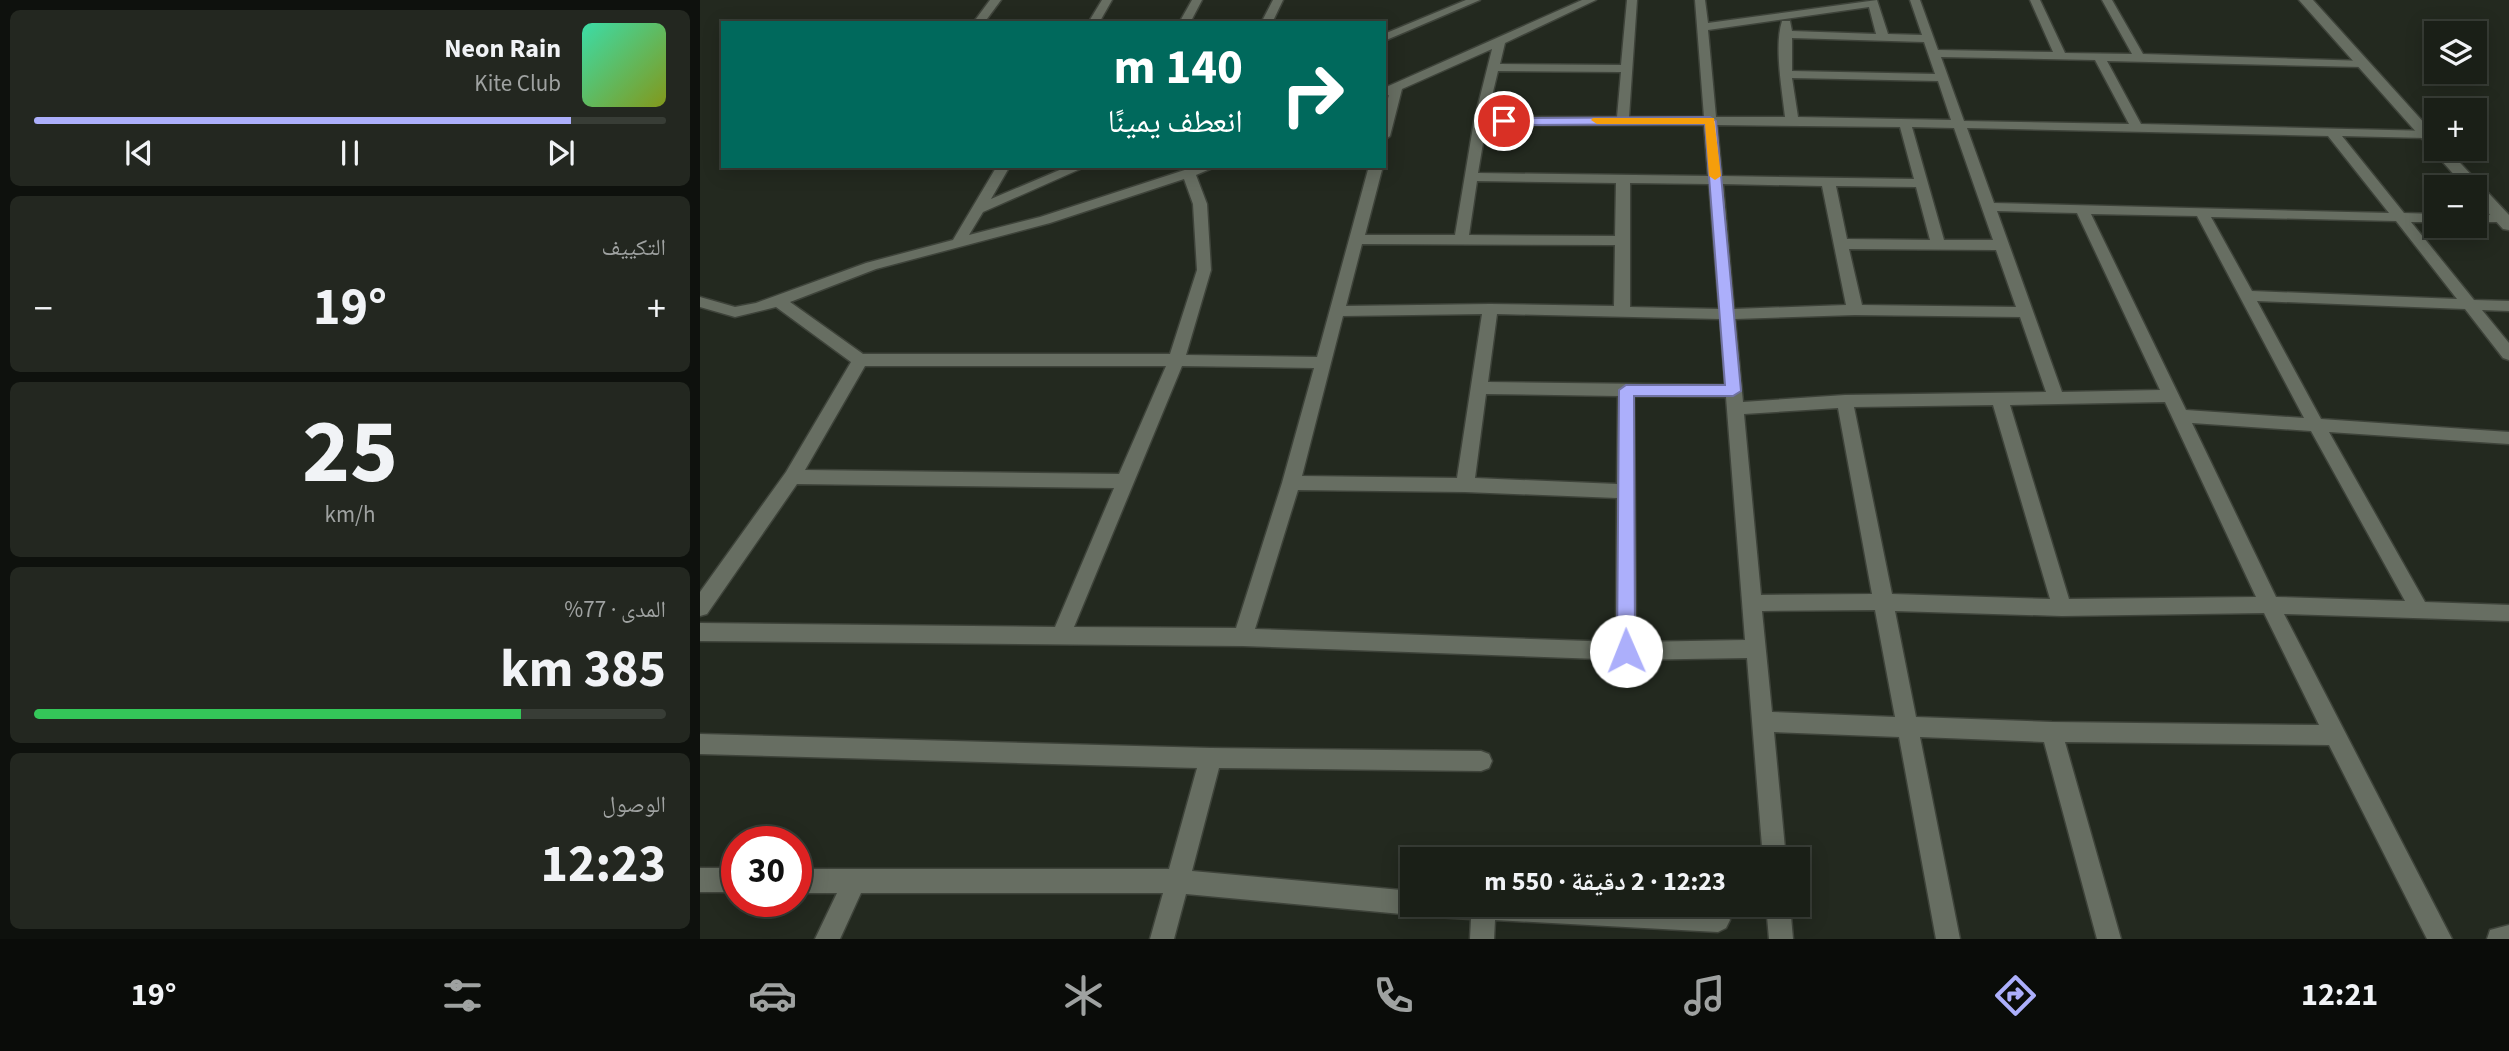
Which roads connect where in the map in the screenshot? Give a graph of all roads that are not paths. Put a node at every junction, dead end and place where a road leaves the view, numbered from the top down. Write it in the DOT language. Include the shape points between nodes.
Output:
graph roads {
  1 [pos="996,0"];
  2 [pos="1107,0"];
  3 [pos="1197,0"];
  4 [pos="1278,0"];
  5 [pos="1475,0"];
  6 [pos="1591,0"];
  7 [pos="1632,0"];
  8 [pos="1700,0"];
  9 [pos="1915,0"];
  10 [pos="2035,0"];
  11 [pos="2107,0"];
  12 [pos="2306,0"];
  13 [pos="1873,1"];
  14 [pos="1786,16"];
  15 [pos="980,21"];
  16 [pos="1094,21"];
  17 [pos="1185,21"];
  18 [pos="1267,21"];
  19 [pos="1702,27"];
  20 [pos="1386,30"];
  21 [pos="1399,31"];
  22 [pos="1785,34"];
  23 [pos="1386,36"];
  24 [pos="1883,37"];
  25 [pos="1930,39"];
  26 [pos="1500,40"];
  27 [pos="1935,53"];
  28 [pos="2099,56"];
  29 [pos="2061,57"];
  30 [pos="2139,57"];
  31 [pos="2362,63"];
  32 [pos="1493,67"];
  33 [pos="1627,69"];
  34 [pos="1786,74"];
  35 [pos="1943,78"];
  36 [pos="1397,87"];
  37 [pos="1386,92"];
  38 [pos="1623,120"];
  39 [pos="1480,121"];
  40 [pos="1710,121"];
  41 [pos="1792,121"];
  42 [pos="1905,123"];
  43 [pos="1962,125"];
  44 [pos="1386,128"];
  45 [pos="2137,128"];
  46 [pos="2332,132"];
  47 [pos="2424,132"];
  48 [pos="2424,134"];
  49 [pos="2451,161"];
  50 [pos="1003,168"];
  51 [pos="1076,168"];
  52 [pos="1206,168"];
  53 [pos="1376,168"];
  54 [pos="1189,174"];
  55 [pos="1472,177"];
  56 [pos="1623,178"];
  57 [pos="1715,178"];
  58 [pos="1828,181"];
  59 [pos="1920,183"];
  60 [pos="1990,207"];
  61 [pos="979,209"];
  62 [pos="2082,209"];
  63 [pos="2202,213"];
  64 [pos="2399,217"];
  65 [pos="2424,218"];
  66 [pos="2487,220"];
  67 [pos="2506,222"];
  68 [pos="1358,239"];
  69 [pos="1461,239"];
  70 [pos="959,241"];
  71 [pos="1622,241"];
  72 [pos="1841,244"];
  73 [pos="1938,244"];
  74 [pos="2002,245"];
  75 [pos="2246,296"];
  76 [pos="778,301"];
  77 [pos="700,302"];
  78 [pos="2469,304"];
  79 [pos="2509,306"];
  80 [pos="1490,310"];
  81 [pos="1855,310"];
  82 [pos="1338,311"];
  83 [pos="1622,312"];
  84 [pos="2025,312"];
  85 [pos="1727,314"];
  86 [pos="2509,354"];
  87 [pos="860,360"];
  88 [pos="1176,360"];
  89 [pos="1324,363"];
  90 [pos="1478,388"];
  91 [pos="1626,390"];
  92 [pos="1733,391"];
  93 [pos="2170,396"];
  94 [pos="2000,398"];
  95 [pos="2056,398"];
  96 [pos="1844,401"];
  97 [pos="1735,409"];
  98 [pos="2180,416"];
  99 [pos="2317,427"];
  100 [pos="2509,438"];
  101 [pos="792,477"];
  102 [pos="1126,481"];
  103 [pos="1291,482"];
  104 [pos="1465,485"];
  105 [pos="1624,491"];
  106 [pos="1883,602"];
  107 [pos="1752,603"];
  108 [pos="2270,605"];
  109 [pos="700,608"];
  110 [pos="2062,608"];
  111 [pos="2421,612"];
  112 [pos="2509,613"];
  113 [pos="700,632"];
  114 [pos="1243,636"];
  115 [pos="1060,637"];
  116 [pos="1756,649"];
  117 [pos="1626,651"];
  118 [pos="1762,722"];
  119 [pos="1906,726"];
  120 [pos="2052,732"];
  121 [pos="2335,735"];
  122 [pos="700,744"];
  123 [pos="1211,758"];
  124 [pos="1481,761"];
  125 [pos="1773,847"];
  126 [pos="700,880"];
  127 [pos="721,880"];
  128 [pos="812,881"];
  129 [pos="1177,881"];
  130 [pos="854,882"];
  131 [pos="1400,902"];
  132 [pos="1483,917"];
  133 [pos="1654,917"];
  134 [pos="1779,917"];
  135 [pos="1718,920"];
  136 [pos="2509,937"];
  137 [pos="827,939"];
  138 [pos="1162,939"];
  139 [pos="1482,939"];
  140 [pos="1781,939"];
  141 [pos="1948,939"];
  142 [pos="2109,939"];
  143 [pos="2441,939"];
  144 [pos="2499,939"];
  1 -- 15 [label="street"];
  2 -- 16 [label="street"];
  3 -- 17 [label="street"];
  4 -- 18 [label="street"];
  5 -- 21 [label="street"];
  6 -- 26 [label="street"];
  7 -- 33 [label="street"];
  8 -- 19 [label="street"];
  9 -- 25 [label="street"];
  10 -- 29 [label="street"];
  11 -- 30 [label="street"];
  12 -- 31 [label="street"];
  13 -- 14 [label="street"];
  13 -- 24 [label="street"];
  14 -- 19 [label="street"];
  14 -- 22 [label="street"];
  19 -- 40 [label="street"];
  20 -- 21 [label="street"];
  21 -- 23 [label="street"];
  22 -- 24 [label="street"];
  22 -- 34 [label="street"];
  24 -- 25 [label="street"];
  25 -- 27 [label="street"];
  26 -- 32 [label="street"];
  26 -- 36 [label="street"];
  27 -- 29 [label="street"];
  27 -- 35 [label="street"];
  28 -- 29 [label="street"];
  28 -- 30 [label="street"];
  28 -- 45 [label="street"];
  30 -- 31 [label="street"];
  31 -- 47 [label="street"];
  32 -- 33 [label="street"];
  32 -- 39 [label="street"];
  33 -- 38 [label="street"];
  34 -- 35 [label="street"];
  34 -- 41 [label="street"];
  35 -- 43 [label="street"];
  36 -- 37 [label="street"];
  36 -- 44 [label="street"];
  38 -- 39 [label="street"];
  38 -- 40 [label="street"];
  39 -- 55 [label="street"];
  40 -- 41 [label="street"];
  40 -- 57 [label="street"];
  41 -- 42 [label="street"];
  42 -- 43 [label="street"];
  42 -- 59 [label="street"];
  43 -- 45 [label="street"];
  43 -- 60 [label="street"];
  45 -- 46 [label="street"];
  46 -- 48 [label="street"];
  46 -- 64 [label="street"];
  49 -- 67 [label="street"];
  50 -- 61 [label="street"];
  51 -- 61 [label="street"];
  52 -- 54 [label="street"];
  53 -- 68 [label="street"];
  54 -- 70 [label="street" via="1045,220"];
  54 -- 88 [label="street" via="1200,204 1204,270"];
  55 -- 56 [label="street"];
  55 -- 69 [label="street"];
  56 -- 57 [label="street"];
  56 -- 71 [label="street"];
  57 -- 58 [label="street"];
  57 -- 85 [label="street"];
  58 -- 59 [label="street"];
  58 -- 72 [label="street"];
  59 -- 73 [label="street"];
  60 -- 62 [label="street"];
  60 -- 74 [label="street"];
  61 -- 70 [label="street"];
  62 -- 63 [label="street"];
  62 -- 93 [label="street"];
  63 -- 64 [label="street"];
  63 -- 75 [label="street"];
  64 -- 65 [label="street"];
  64 -- 78 [label="street"];
  66 -- 67 [label="street"];
  68 -- 69 [label="street"];
  68 -- 82 [label="street"];
  69 -- 71 [label="street"];
  70 -- 76 [label="street" via="871,266"];
  71 -- 83 [label="street"];
  72 -- 73 [label="street"];
  72 -- 81 [label="street"];
  73 -- 74 [label="street"];
  74 -- 84 [label="street"];
  75 -- 78 [label="street"];
  75 -- 99 [label="street"];
  76 -- 77 [label="street" via="735,312"];
  76 -- 87 [label="street"];
  78 -- 79 [label="street"];
  78 -- 86 [label="street"];
  80 -- 82 [label="street"];
  80 -- 83 [label="street"];
  80 -- 90 [label="street"];
  81 -- 84 [label="street"];
  81 -- 85 [label="street"];
  82 -- 89 [label="street"];
  83 -- 85 [label="street"];
  84 -- 95 [label="street"];
  85 -- 92 [label="street"];
  87 -- 88 [label="street"];
  87 -- 101 [label="street"];
  88 -- 89 [label="street"];
  88 -- 102 [label="street"];
  89 -- 103 [label="street"];
  90 -- 91 [label="street"];
  90 -- 104 [label="street"];
  91 -- 92 [label="street"];
  91 -- 105 [label="street"];
  92 -- 97 [label="street"];
  93 -- 95 [label="street"];
  93 -- 98 [label="street"];
  94 -- 95 [label="street"];
  94 -- 96 [label="street"];
  94 -- 110 [label="street"];
  96 -- 97 [label="street"];
  96 -- 106 [label="street"];
  97 -- 107 [label="street"];
  98 -- 99 [label="street"];
  98 -- 108 [label="street"];
  99 -- 100 [label="street"];
  99 -- 111 [label="street"];
  101 -- 102 [label="street"];
  101 -- 109 [label="street"];
  102 -- 115 [label="street"];
  103 -- 104 [label="street"];
  103 -- 114 [label="street"];
  104 -- 105 [label="street"];
  105 -- 117 [label="street"];
  106 -- 107 [label="street"];
  106 -- 110 [label="street"];
  106 -- 119 [label="street"];
  107 -- 116 [label="street"];
  108 -- 110 [label="street"];
  108 -- 111 [label="street"];
  108 -- 121 [label="street"];
  111 -- 112 [label="street"];
  113 -- 115 [label="street"];
  114 -- 115 [label="street"];
  114 -- 117 [label="street"];
  116 -- 117 [label="street"];
  116 -- 118 [label="street"];
  118 -- 119 [label="street"];
  118 -- 125 [label="street"];
  119 -- 120 [label="street"];
  119 -- 141 [label="street"];
  120 -- 121 [label="street"];
  120 -- 142 [label="street"];
  121 -- 143 [label="street"];
  122 -- 123 [label="street"];
  123 -- 124 [label="street"];
  123 -- 129 [label="street"];
  126 -- 127 [label="street"];
  128 -- 130 [label="street"];
  129 -- 130 [label="street"];
  129 -- 131 [label="street"];
  129 -- 138 [label="street"];
  130 -- 137 [label="street"];
  132 -- 139 [label="street"];
  133 -- 135 [label="street"];
  134 -- 140 [label="street"];
  136 -- 144 [label="street"];
}
